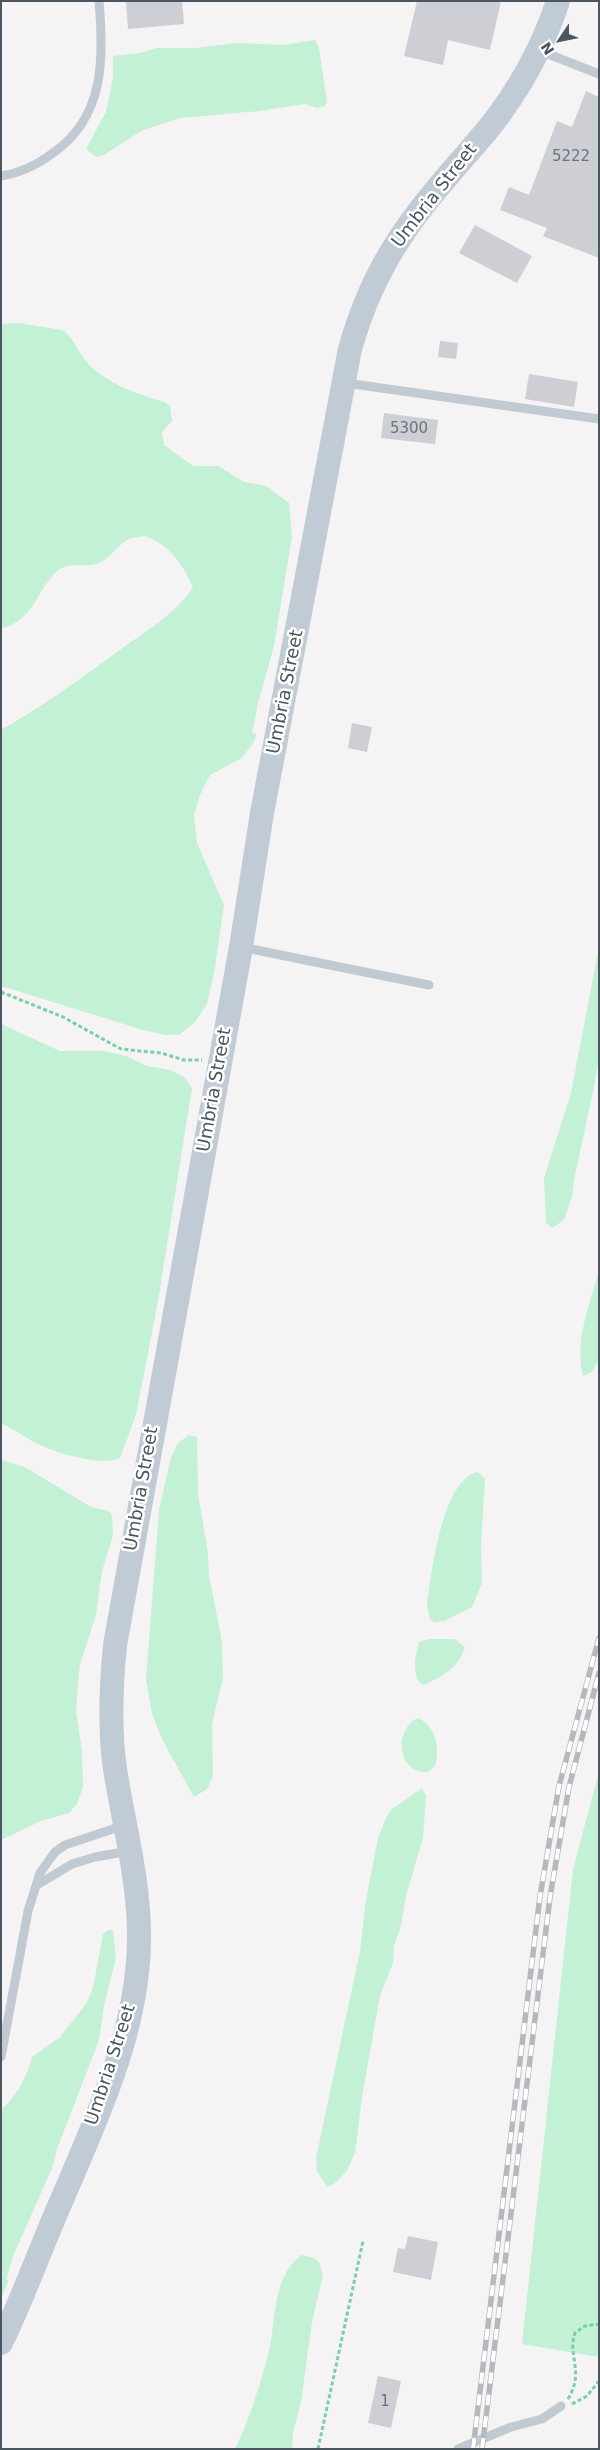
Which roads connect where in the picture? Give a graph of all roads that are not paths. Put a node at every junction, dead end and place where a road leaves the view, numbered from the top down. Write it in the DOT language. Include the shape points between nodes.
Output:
graph roads {
  1 [pos="99,1"];
  2 [pos="558,1"];
  3 [pos="538,50"];
  4 [pos="599,74"];
  5 [pos="1,176"];
  6 [pos="343,382"];
  7 [pos="599,419"];
  8 [pos="241,947"];
  9 [pos="429,985"];
  10 [pos="125,1824"];
  11 [pos="130,1851"];
  12 [pos="37,1885"];
  13 [pos="1,2057"];
  14 [pos="1,2343"];
  15 [pos="566,2406"];
  16 [pos="458,2449"];
  1 -- 5 [label="lane" via="103,42 97,94 90,113 65,145 29,169"];
  2 -- 3 [label="main road, Umbria Street"];
  3 -- 4 [label="lane"];
  3 -- 6 [label="main road, Umbria Street" via="501,112 423,206 389,256 355,331"];
  6 -- 7 [label="lane"];
  6 -- 8 [label="main road, Umbria Street" via="262,813"];
  8 -- 9 [label="lane"];
  8 -- 10 [label="main road, Umbria Street" via="115,1645 111,1725"];
  10 -- 11 [label="main road, Umbria Street"];
  10 -- 12 [label="lane" via="78,1839 55,1852 40,1873"];
  11 -- 12 [label="lane" via="72,1864"];
  11 -- 14 [label="main road, Umbria Street" via="140,1940 132,2004 120,2052"];
  12 -- 13 [label="lane" via="28,1911"];
  15 -- 16 [label="lane" via="542,2420 510,2427"];
}
